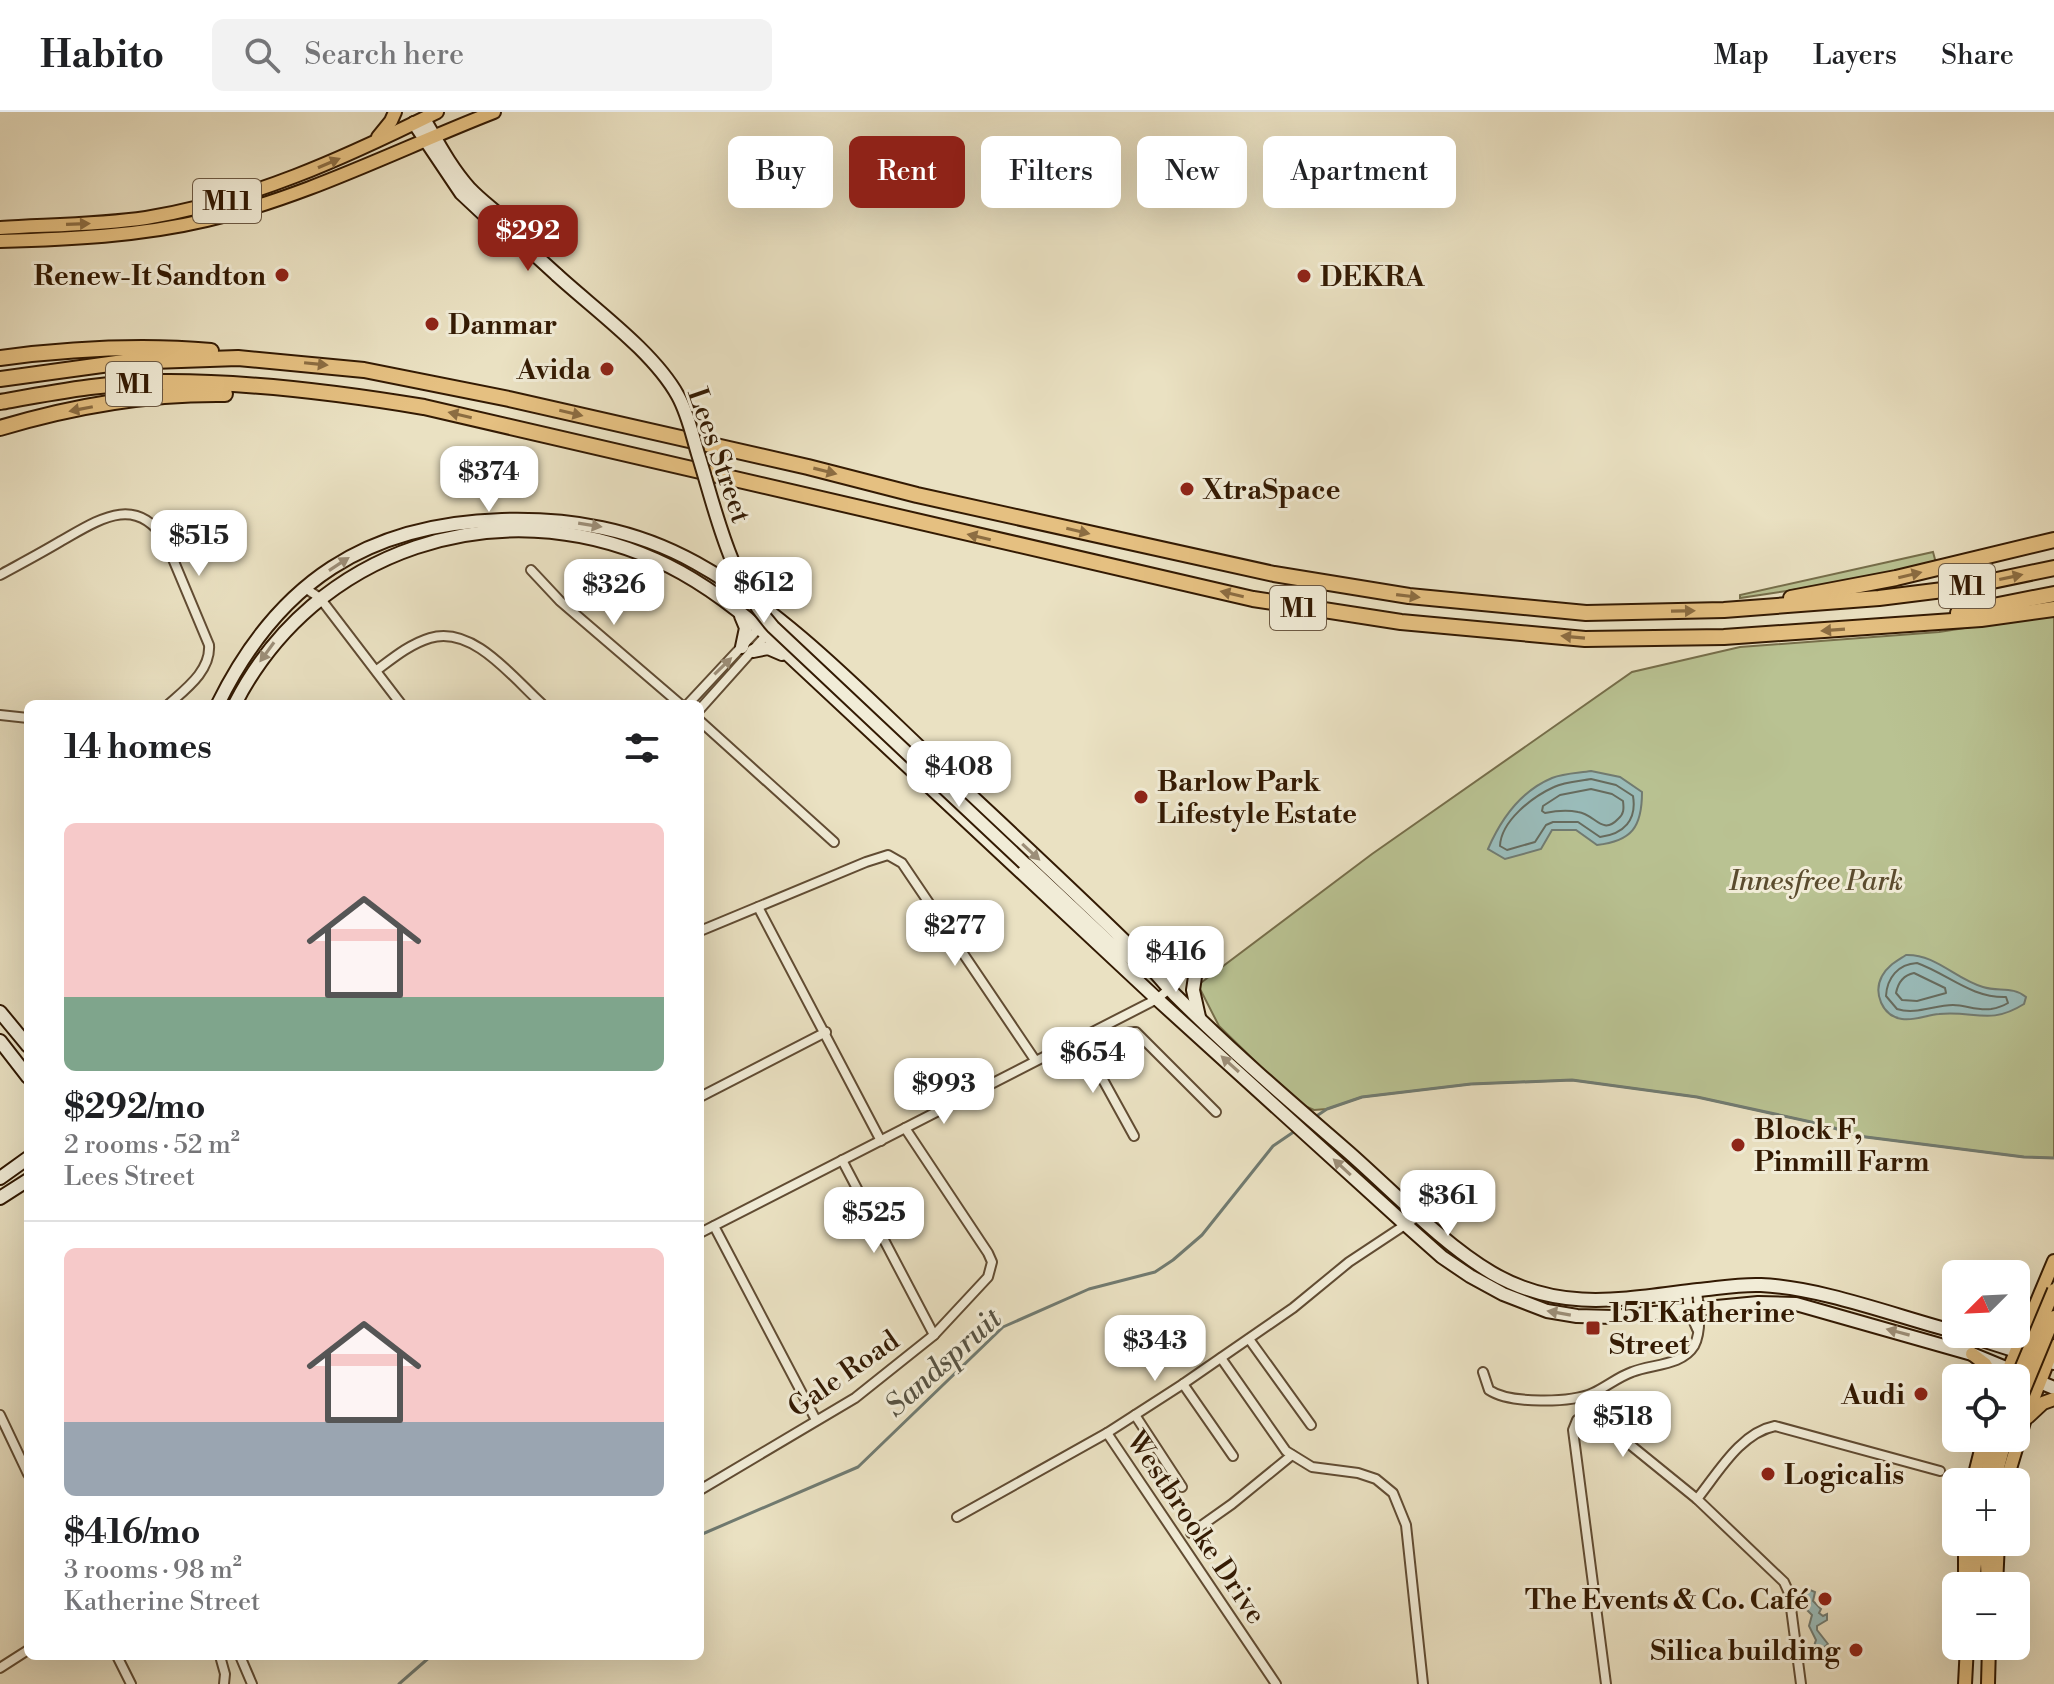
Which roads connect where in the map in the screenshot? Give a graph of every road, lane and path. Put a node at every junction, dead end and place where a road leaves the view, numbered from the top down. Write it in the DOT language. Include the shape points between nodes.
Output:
graph roads {
  1 [pos="395,112"];
  2 [pos="437,112"];
  3 [pos="494,112"];
  4 [pos="417,116"];
  5 [pos="430,139"];
  6 [pos="369,144"];
  7 [pos="0,228"];
  8 [pos="0,241"];
  9 [pos="0,358"];
  10 [pos="238,358"];
  11 [pos="0,379"];
  12 [pos="269,387"];
  13 [pos="0,402"];
  14 [pos="0,428"];
  15 [pos="2054,540"];
  16 [pos="2054,568"];
  17 [pos="531,570"];
  18 [pos="0,575"];
  19 [pos="305,588"];
  20 [pos="2054,594"];
  21 [pos="320,598"];
  22 [pos="2054,609"];
  23 [pos="1724,610"];
  24 [pos="738,612"];
  25 [pos="772,615"];
  26 [pos="1910,623"];
  27 [pos="763,631"];
  28 [pos="748,649"];
  29 [pos="798,663"];
  30 [pos="377,670"];
  31 [pos="186,689"];
  32 [pos="174,700"];
  33 [pos="182,700"];
  34 [pos="220,700"];
  35 [pos="237,700"];
  36 [pos="398,700"];
  37 [pos="537,700"];
  38 [pos="675,700"];
  39 [pos="692,700"];
  40 [pos="704,704"];
  41 [pos="0,715"];
  42 [pos="24,718"];
  43 [pos="704,725"];
  44 [pos="834,842"];
  45 [pos="758,907"];
  46 [pos="704,929"];
  47 [pos="1196,970"];
  48 [pos="1169,989"];
  49 [pos="1157,999"];
  50 [pos="0,1012"];
  51 [pos="1199,1017"];
  52 [pos="826,1032"];
  53 [pos="1080,1038"];
  54 [pos="0,1041"];
  55 [pos="24,1041"];
  56 [pos="1035,1060"];
  57 [pos="1093,1061"];
  58 [pos="24,1072"];
  59 [pos="704,1095"];
  60 [pos="1216,1112"];
  61 [pos="1293,1112"];
  62 [pos="905,1128"];
  63 [pos="1134,1136"];
  64 [pos="881,1141"];
  65 [pos="842,1160"];
  66 [pos="24,1161"];
  67 [pos="0,1178"];
  68 [pos="24,1183"];
  69 [pos="0,1198"];
  70 [pos="1420,1215"];
  71 [pos="1406,1225"];
  72 [pos="714,1226"];
  73 [pos="704,1231"];
  74 [pos="2054,1261"];
  75 [pos="2054,1290"];
  76 [pos="1692,1291"];
  77 [pos="1694,1310"];
  78 [pos="2054,1317"];
  79 [pos="2030,1319"];
  80 [pos="1942,1328"];
  81 [pos="934,1335"];
  82 [pos="1249,1339"];
  83 [pos="2054,1346"];
  84 [pos="2010,1348"];
  85 [pos="2017,1350"];
  86 [pos="1972,1354"];
  87 [pos="1221,1358"];
  88 [pos="2051,1362"];
  89 [pos="1985,1364"];
  90 [pos="1990,1364"];
  91 [pos="2011,1364"];
  92 [pos="2023,1364"];
  93 [pos="1483,1372"];
  94 [pos="2030,1375"];
  95 [pos="2030,1379"];
  96 [pos="2040,1382"];
  97 [pos="1183,1384"];
  98 [pos="2054,1388"];
  99 [pos="2054,1399"];
  100 [pos="2030,1407"];
  101 [pos="0,1415"];
  102 [pos="1135,1415"];
  103 [pos="2030,1416"];
  104 [pos="816,1420"];
  105 [pos="1311,1425"];
  106 [pos="1107,1433"];
  107 [pos="1292,1455"];
  108 [pos="1233,1456"];
  109 [pos="24,1466"];
  110 [pos="1940,1471"];
  111 [pos="1182,1487"];
  112 [pos="704,1488"];
  113 [pos="1697,1499"];
  114 [pos="957,1517"];
  115 [pos="1191,1533"];
  116 [pos="1980,1556"];
  117 [pos="1982,1556"];
  118 [pos="1981,1559"];
  119 [pos="1977,1572"];
  120 [pos="1984,1572"];
  121 [pos="24,1653"];
  122 [pos="119,1660"];
  123 [pos="221,1660"];
  124 [pos="242,1660"];
  125 [pos="1965,1660"];
  126 [pos="1989,1660"];
  127 [pos="0,1668"];
  128 [pos="131,1684"];
  129 [pos="224,1684"];
  130 [pos="252,1684"];
  131 [pos="1276,1684"];
  132 [pos="1423,1684"];
  133 [pos="1606,1684"];
  134 [pos="1801,1684"];
  135 [pos="1965,1684"];
  136 [pos="1988,1684"];
  1 -- 6 [label="main road"];
  2 -- 4 [label="main road, M11"];
  3 -- 5 [label="main road, M11"];
  4 -- 5 [label="main road, Lees Street"];
  4 -- 6 [label="main road, M11"];
  5 -- 8 [label="main road, M11" via="208,220 118,235"];
  5 -- 48 [label="main road, Lees Street, bridge" via="449,178 468,201 649,358 676,393 730,557 773,627 1109,942"];
  7 -- 6 [label="main road, M11, one-way" via="105,223 192,209 264,190"];
  9 -- 10 [label="highway" via="157,348"];
  10 -- 11 [label="highway, M1" via="124,362"];
  10 -- 23 [label="highway, M1, one-way" via="443,384 1180,554 1361,590 1586,613"];
  12 -- 13 [label="highway, M1" via="167,382"];
  12 -- 14 [label="highway, one-way" via="252,393 161,395"];
  26 -- 12 [label="highway, M1, one-way" via="1724,637 1585,639 1304,609 424,407"];
  23 -- 15 [label="highway, one-way" via="1896,578"];
  23 -- 16 [label="highway, M1, one-way" via="1932,591"];
  17 -- 38 [label="street"];
  18 -- 31 [label="street" via="104,517 126,514 144,519 165,540 209,645 208,661"];
  19 -- 21 [label="street"];
  19 -- 25 [label="main road, one-way" via="370,545 423,527 558,520 649,541 713,573"];
  19 -- 34 [label="main road" via="259,635"];
  20 -- 26 [label="highway, M1"];
  21 -- 24 [label="main road" via="351,575 405,550 454,537 511,531 569,535 655,559"];
  21 -- 30 [label="street"];
  21 -- 35 [label="main road, one-way" via="274,642"];
  22 -- 26 [label="highway"];
  24 -- 27 [label="main road"];
  24 -- 28 [label="main road"];
  25 -- 27 [label="street"];
  25 -- 48 [label="main road, one-way" via="1050,870"];
  27 -- 28 [label="street"];
  27 -- 29 [label="main road"];
  28 -- 29 [label="main road" via="773,649"];
  39 -- 28 [label="street, one-way"];
  28 -- 40 [label="street"];
  29 -- 49 [label="main road"];
  30 -- 36 [label="street"];
  30 -- 37 [label="street" via="418,642 450,636 476,646"];
  31 -- 32 [label="street"];
  31 -- 33 [label="street"];
  41 -- 42 [label="street"];
  43 -- 44 [label="street"];
  45 -- 46 [label="street"];
  45 -- 52 [label="street"];
  45 -- 56 [label="street" via="883,856 894,857 906,867"];
  47 -- 51 [label="main road" via="1193,990"];
  48 -- 49 [label="street"];
  48 -- 51 [label="main road"];
  49 -- 53 [label="street"];
  61 -- 49 [label="main road, one-way"];
  50 -- 55 [label="main road"];
  51 -- 61 [label="main road"];
  52 -- 59 [label="street"];
  52 -- 64 [label="street"];
  53 -- 56 [label="street"];
  53 -- 57 [label="street"];
  54 -- 58 [label="main road"];
  56 -- 62 [label="street"];
  57 -- 60 [label="street" via="1113,1040 1136,1032"];
  57 -- 63 [label="street"];
  61 -- 70 [label="main road" via="1323,1130"];
  71 -- 61 [label="main road, one-way" via="1309,1136"];
  62 -- 64 [label="street"];
  62 -- 81 [label="street, Gale Road" via="992,1262 984,1282"];
  64 -- 65 [label="street"];
  65 -- 72 [label="street"];
  65 -- 81 [label="street"];
  66 -- 67 [label="main road"];
  68 -- 69 [label="main road"];
  70 -- 71 [label="street, Westbrooke Drive"];
  70 -- 76 [label="main road" via="1491,1272 1548,1296 1607,1301"];
  77 -- 71 [label="main road, one-way" via="1613,1317 1547,1311 1470,1276"];
  71 -- 82 [label="street, Westbrooke Drive"];
  72 -- 73 [label="street"];
  72 -- 104 [label="street"];
  74 -- 79 [label="main road"];
  75 -- 92 [label="main road, bridge"];
  76 -- 77 [label="street"];
  76 -- 80 [label="main road" via="1747,1285 1796,1289"];
  86 -- 77 [label="main road, one-way" via="1796,1304"];
  77 -- 93 [label="street" via="1694,1345 1684,1355 1634,1371 1585,1396 1500,1396 1489,1390"];
  78 -- 94 [label="main road, bridge"];
  81 -- 104 [label="street, Gale Road" via="855,1398"];
  82 -- 87 [label="street, Westbrooke Drive"];
  82 -- 105 [label="street"];
  83 -- 88 [label="main road"];
  84 -- 85 [label="main road"];
  85 -- 88 [label="main road"];
  85 -- 91 [label="main road"];
  86 -- 89 [label="main road"];
  86 -- 90 [label="main road"];
  87 -- 97 [label="street, Westbrooke Drive"];
  87 -- 107 [label="street"];
  88 -- 96 [label="main road"];
  95 -- 96 [label="main road"];
  96 -- 98 [label="main road"];
  96 -- 100 [label="main road"];
  97 -- 102 [label="street, Westbrooke Drive"];
  97 -- 108 [label="street"];
  99 -- 103 [label="main road"];
  101 -- 109 [label="street"];
  102 -- 106 [label="street, Westbrooke Drive"];
  102 -- 111 [label="street"];
  104 -- 112 [label="street, Gale Road"];
  106 -- 114 [label="street"];
  106 -- 131 [label="street, Westbrooke Drive"];
  107 -- 115 [label="street"];
  107 -- 132 [label="street" via="1312,1467 1376,1479 1399,1504 1406,1525"];
  110 -- 113 [label="street" via="1775,1426 1745,1442"];
  113 -- 133 [label="street" via="1596,1417 1586,1414 1574,1423"];
  113 -- 134 [label="street" via="1784,1582"];
  116 -- 118 [label="main road"];
  117 -- 118 [label="main road"];
  118 -- 119 [label="main road"];
  118 -- 120 [label="main road"];
  121 -- 127 [label="street"];
  122 -- 128 [label="street"];
  123 -- 129 [label="street"];
  124 -- 130 [label="street"];
  125 -- 135 [label="main road"];
  126 -- 136 [label="main road"];
}
